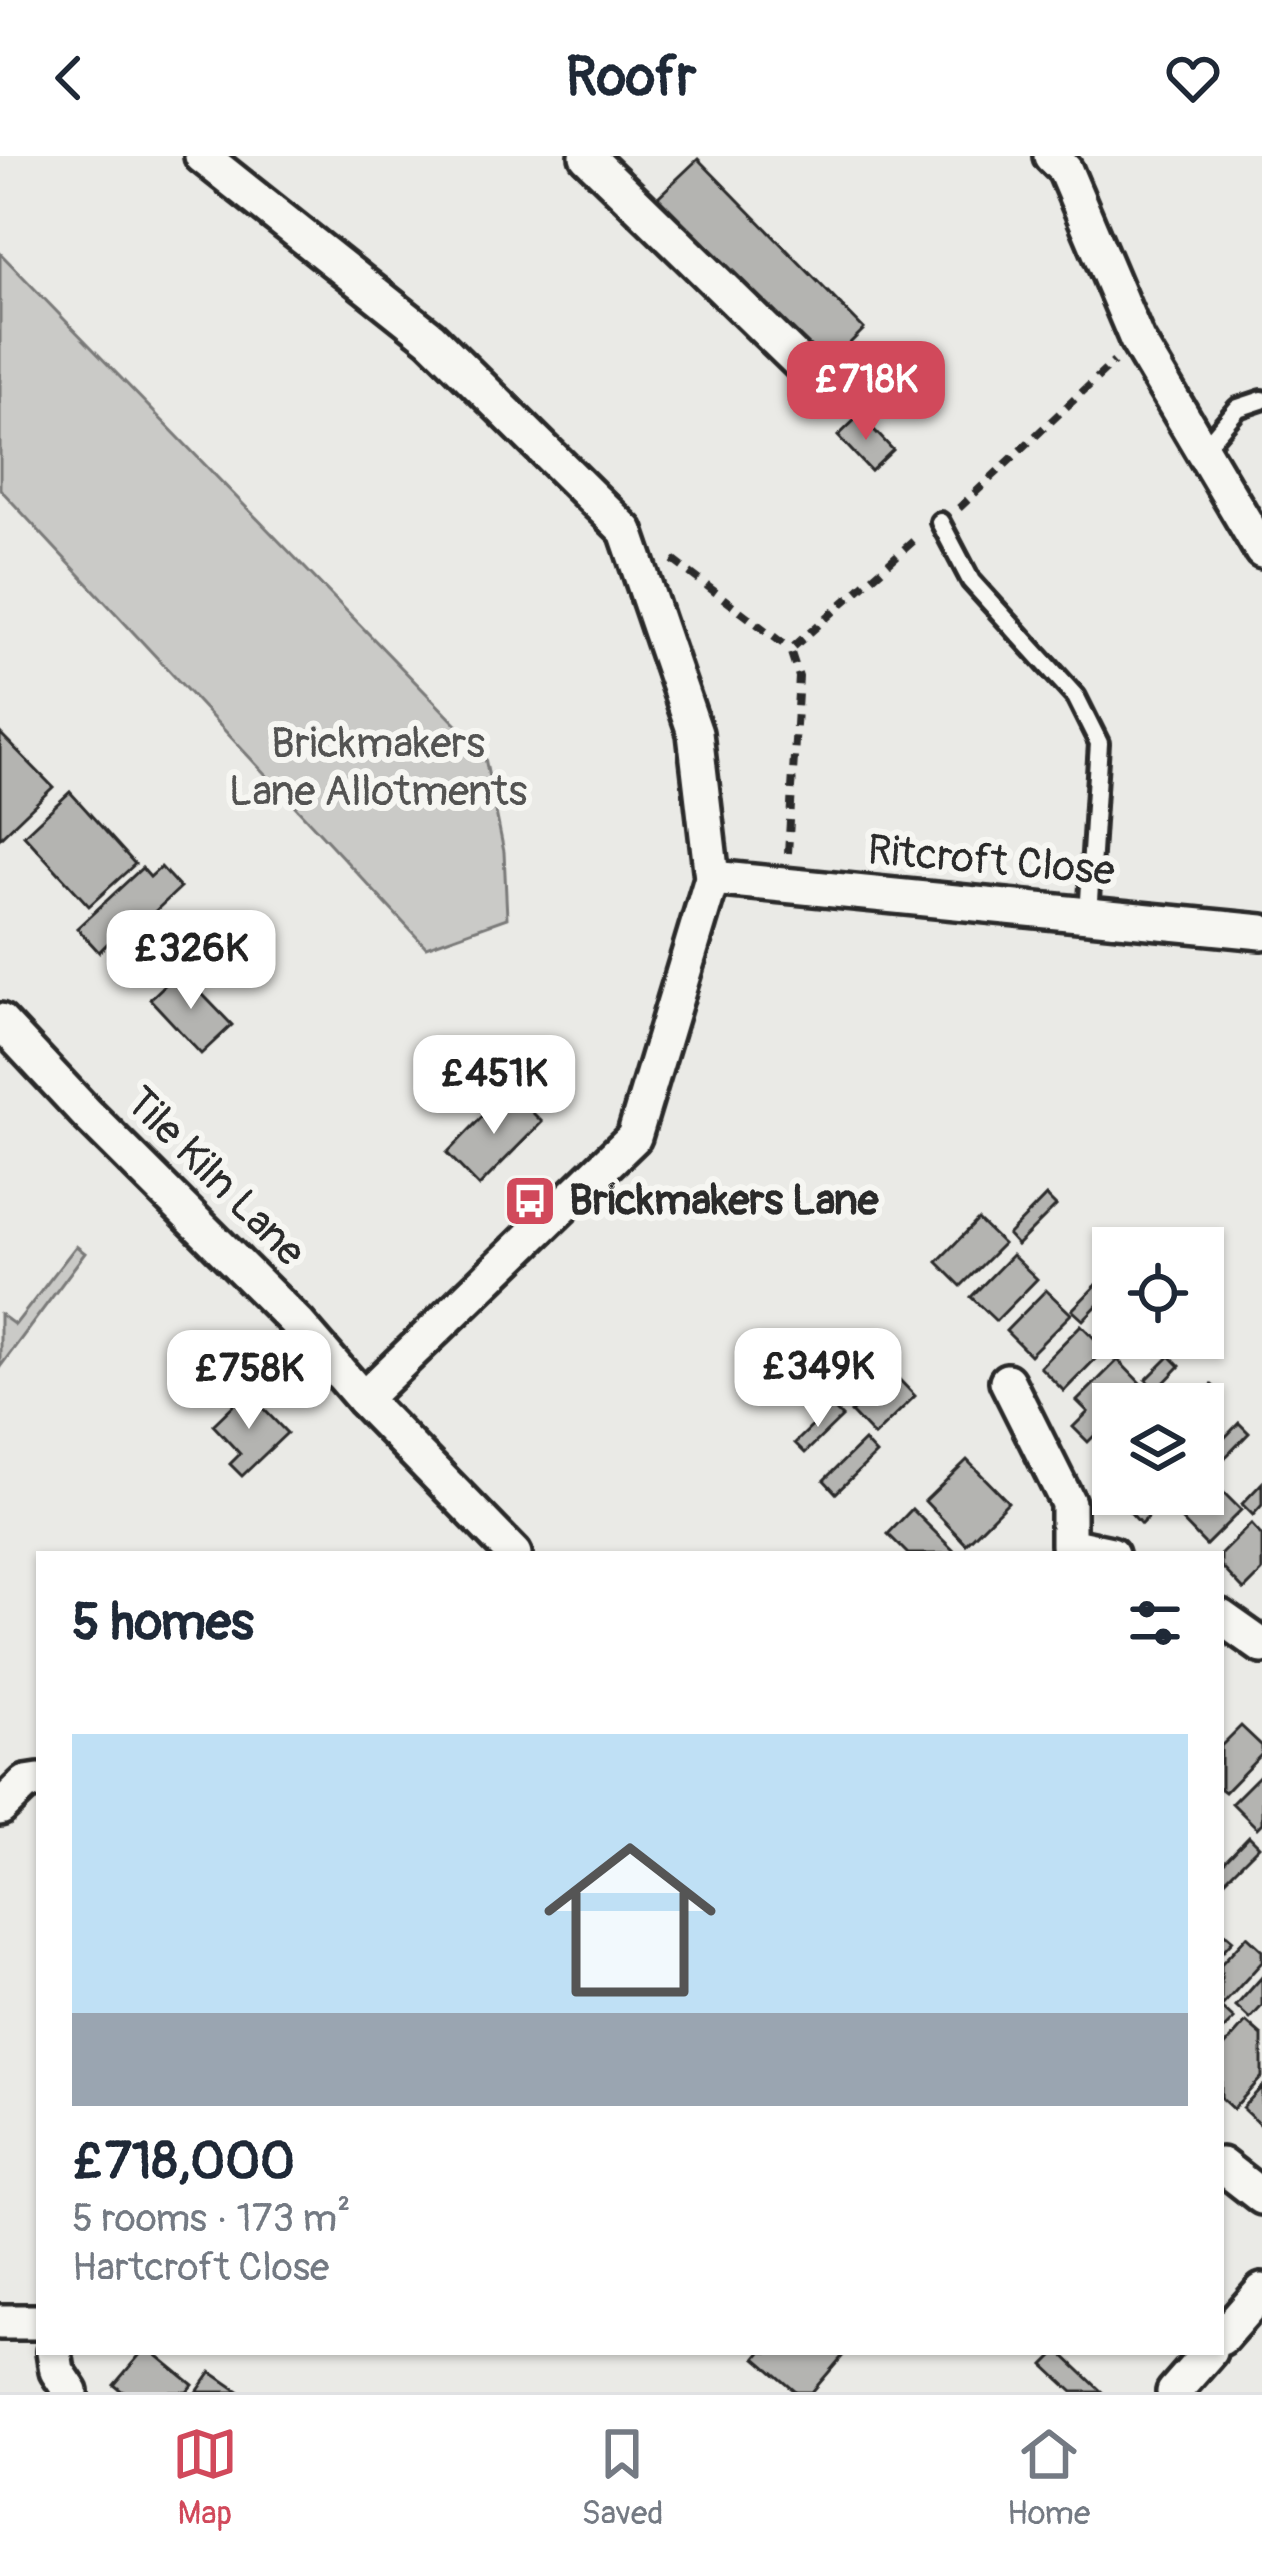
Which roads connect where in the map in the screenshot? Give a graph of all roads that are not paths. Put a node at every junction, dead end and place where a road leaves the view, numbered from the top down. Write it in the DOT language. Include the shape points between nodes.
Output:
graph roads {
  1 [pos="202,156"];
  2 [pos="587,156"];
  3 [pos="1052,156"];
  4 [pos="813,376"];
  5 [pos="1262,400"];
  6 [pos="1202,450"];
  7 [pos="940,522"];
  8 [pos="1262,551"];
  9 [pos="712,878"];
  10 [pos="1088,916"];
  11 [pos="1262,932"];
  12 [pos="0,1021"];
  13 [pos="1007,1381"];
  14 [pos="363,1399"];
  15 [pos="1062,1550"];
  16 [pos="511,1551"];
  17 [pos="1224,1619"];
  18 [pos="1262,1646"];
  19 [pos="36,1781"];
  20 [pos="0,1808"];
  21 [pos="1224,2167"];
  22 [pos="1262,2197"];
  23 [pos="1262,2290"];
  24 [pos="0,2322"];
  25 [pos="36,2322"];
  26 [pos="1224,2334"];
  27 [pos="54,2355"];
  28 [pos="1206,2355"];
  29 [pos="71,2392"];
  30 [pos="1174,2392"];
  1 -- 9 [label="street" via="431,338 626,531 695,733"];
  2 -- 4 [label="street"];
  3 -- 6 [label="street" via="1137,340"];
  5 -- 6 [label="lane" via="1238,408"];
  6 -- 8 [label="street"];
  7 -- 10 [label="lane" via="970,581 1076,697 1100,743"];
  9 -- 10 [label="street, Ritcroft Close"];
  9 -- 14 [label="street" via="634,1137"];
  10 -- 11 [label="street, Ritcroft Close"];
  12 -- 14 [label="street, Tile Kiln Lane"];
  13 -- 15 [label="street" via="1068,1503"];
  14 -- 16 [label="street, Tile Kiln Lane"];
  17 -- 18 [label="street"];
  19 -- 20 [label="street"];
  21 -- 22 [label="street"];
  23 -- 26 [label="street"];
  24 -- 25 [label="street"];
  27 -- 29 [label="street"];
  28 -- 30 [label="street"];
}
